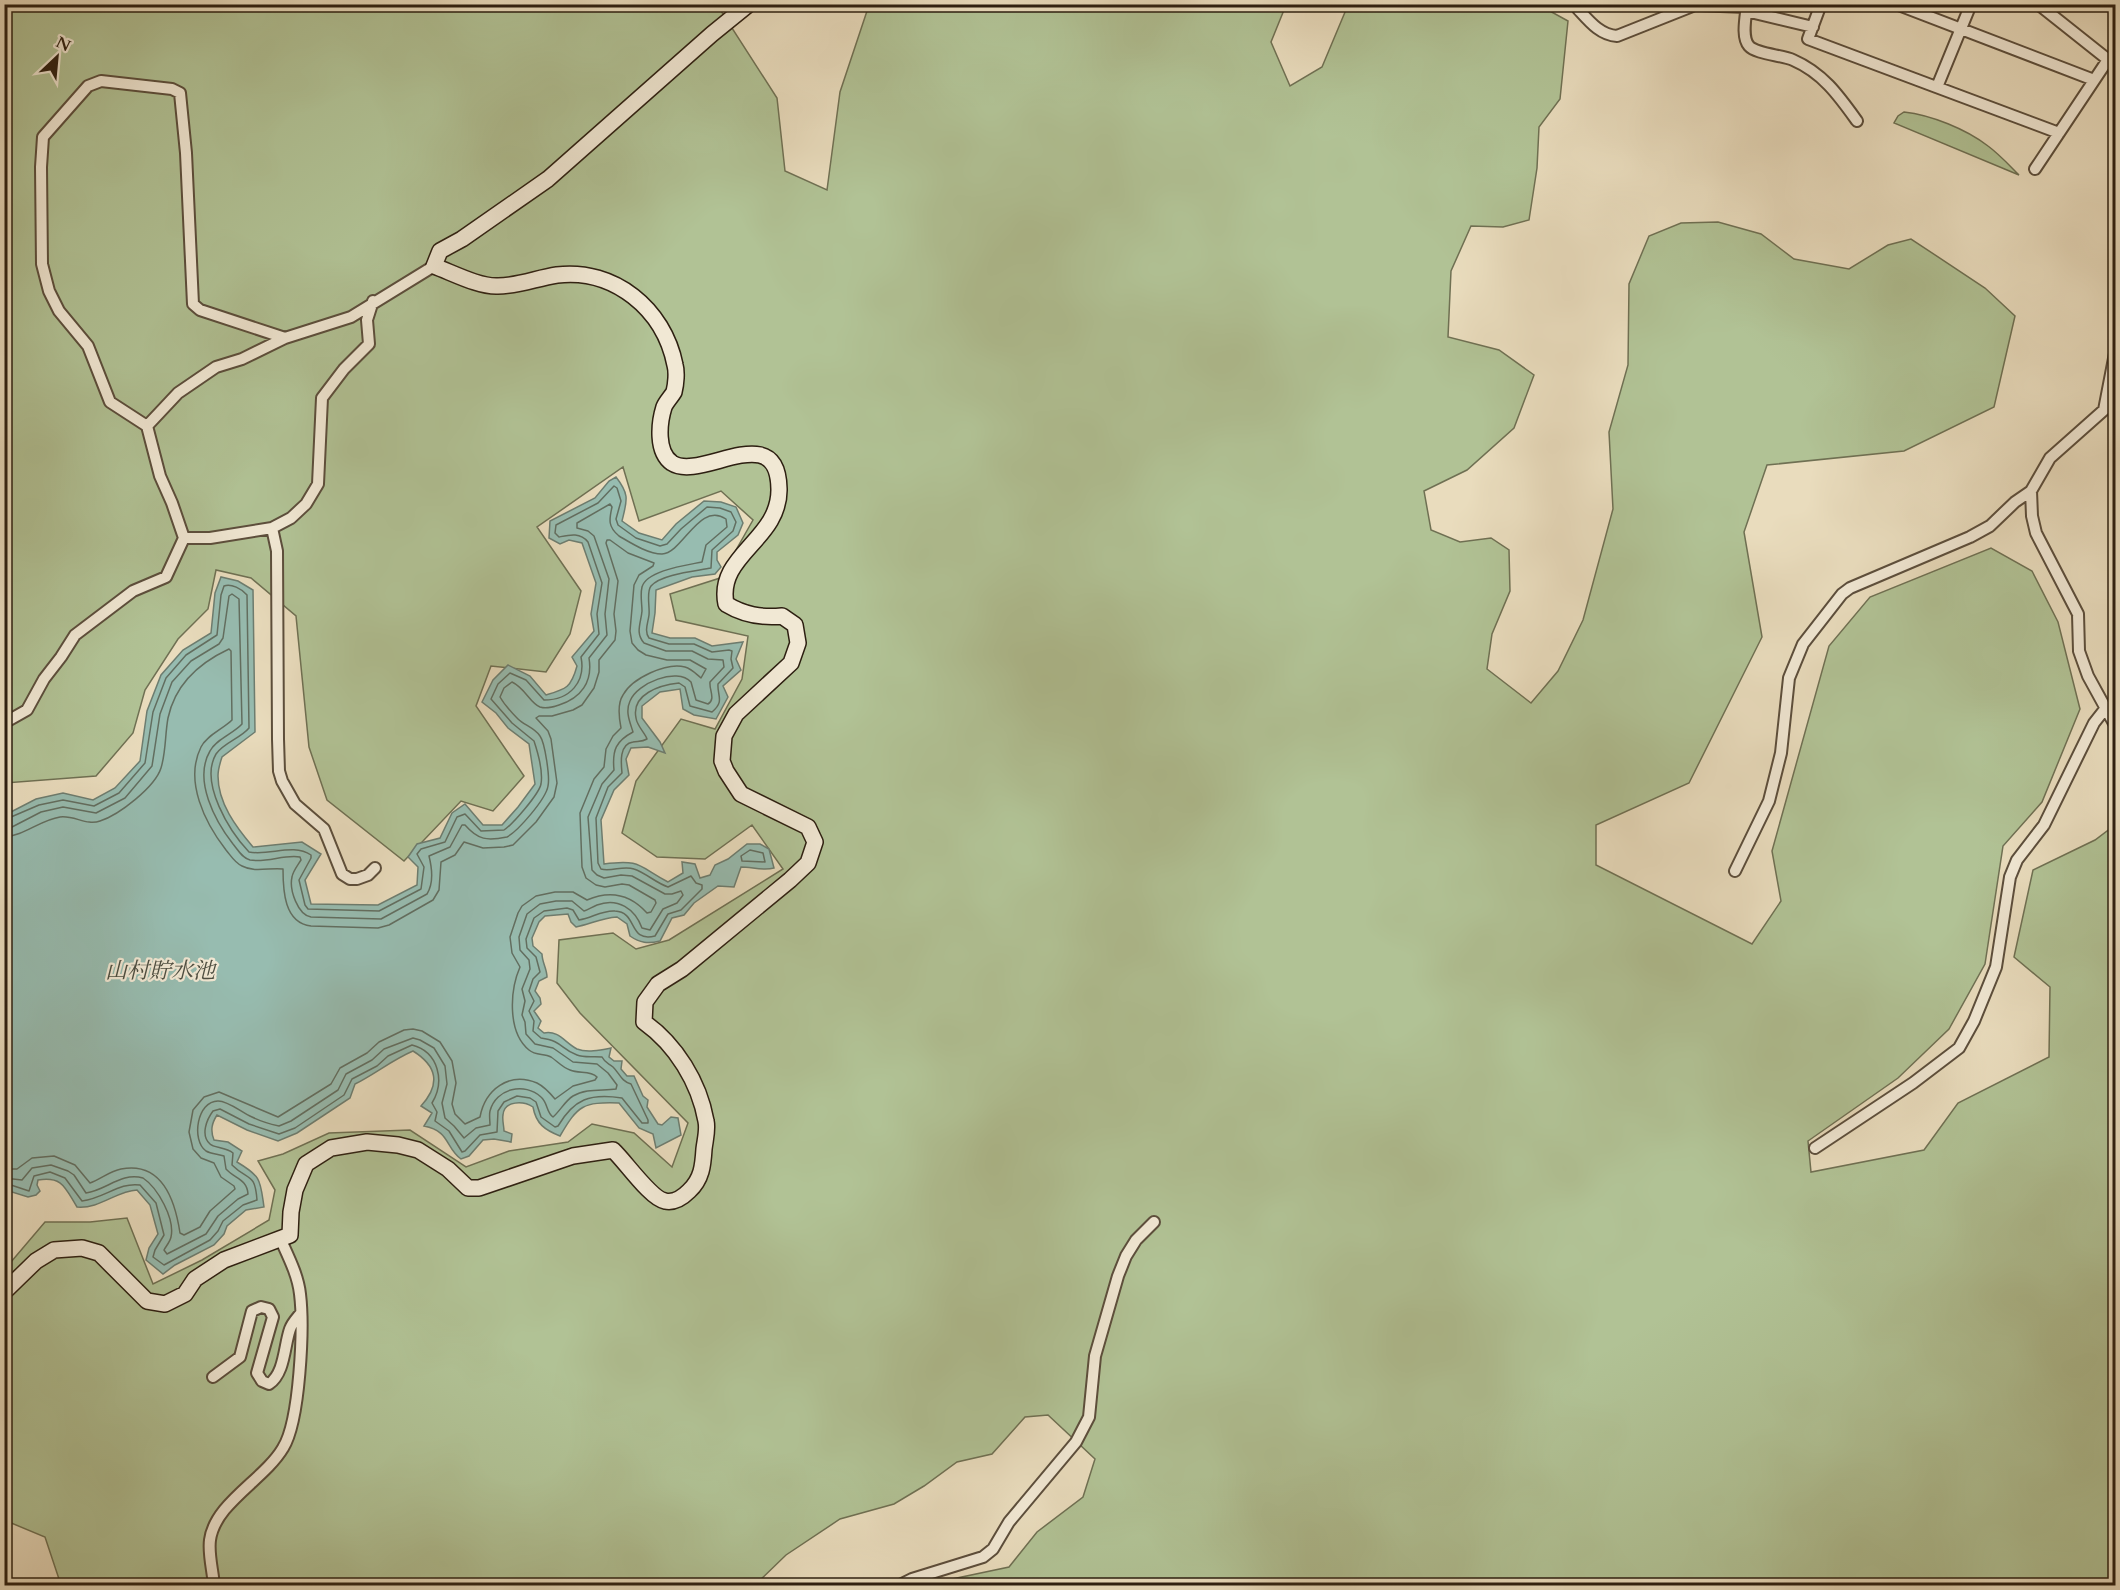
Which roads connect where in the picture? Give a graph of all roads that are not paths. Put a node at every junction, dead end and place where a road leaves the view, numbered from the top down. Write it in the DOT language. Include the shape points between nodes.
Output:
graph roads {
  1 [pos="749,4"];
  2 [pos="1821,4"];
  3 [pos="1896,4"];
  4 [pos="1971,4"];
  5 [pos="2038,4"];
  6 [pos="1689,6"];
  7 [pos="1746,8"];
  8 [pos="1578,9"];
  9 [pos="1813,27"];
  10 [pos="1961,29"];
  11 [pos="2111,63"];
  12 [pos="2094,80"];
  13 [pos="1937,87"];
  14 [pos="1857,121"];
  15 [pos="2059,133"];
  16 [pos="2035,169"];
  17 [pos="434,266"];
  18 [pos="373,301"];
  19 [pos="285,338"];
  20 [pos="2115,348"];
  21 [pos="147,426"];
  22 [pos="2031,491"];
  23 [pos="272,528"];
  24 [pos="184,538"];
  25 [pos="2105,709"];
  26 [pos="4,723"];
  27 [pos="2115,727"];
  28 [pos="375,868"];
  29 [pos="1735,871"];
  30 [pos="1815,1148"];
  31 [pos="1154,1222"];
  32 [pos="280,1238"];
  33 [pos="4,1292"];
  34 [pos="301,1313"];
  35 [pos="213,1377"];
  36 [pos="214,1586"];
  37 [pos="898,1586"];
  1 -- 17 [label="street" via="548,179 440,251"];
  2 -- 9 [label="street"];
  3 -- 10 [label="street"];
  4 -- 10 [label="street"];
  5 -- 11 [label="street"];
  6 -- 7 [label="street"];
  6 -- 8 [label="street" via="1617,36 1596,28"];
  7 -- 9 [label="street"];
  7 -- 14 [label="street" via="1747,44 1808,68 1832,86"];
  9 -- 13 [label="street" via="1808,39"];
  10 -- 12 [label="street"];
  10 -- 13 [label="street"];
  11 -- 12 [label="street"];
  12 -- 15 [label="street"];
  13 -- 15 [label="street"];
  15 -- 16 [label="street"];
  17 -- 18 [label="street"];
  17 -- 32 [label="street" via="476,283 498,286 558,275 593,275 618,285 635,297 660,326 675,365 674,391 664,407 660,439 672,463 702,466 753,454 767,459 777,471 776,513 736,562 728,577 725,597 726,604 738,611 764,617 782,616 795,625 798,643 791,663 736,714 724,736 722,761 741,794 808,826 815,842 808,863 737,925 658,984 645,1002 644,1022 674,1049 694,1083 707,1124 703,1168 684,1197 665,1201 658,1198 613,1150 573,1156 479,1188 468,1188 448,1169 418,1150 367,1142 331,1149 306,1164 295,1190 290,1235"];
  18 -- 19 [label="street" via="351,317"];
  18 -- 23 [label="street" via="367,320 369,344 322,398 318,484 306,504"];
  19 -- 21 [label="street" via="216,367 178,393"];
  19 -- 21 [label="street" via="201,310 194,304 180,93 101,81 88,86 43,137 42,264 49,291 59,311 88,346 110,402"];
  20 -- 22 [label="street" via="2104,410 2050,458"];
  21 -- 24 [label="street" via="160,476"];
  22 -- 25 [label="street" via="2036,532 2078,614 2079,651"];
  22 -- 29 [label="street" via="1990,526 1970,537 1850,588 1803,644 1789,678 1780,753 1769,801"];
  23 -- 24 [label="street"];
  23 -- 28 [label="street" via="277,551 278,739 282,781 295,804 324,829 342,874 357,879"];
  24 -- 26 [label="street" via="166,577 133,591 75,634 27,710"];
  25 -- 27 [label="street"];
  25 -- 30 [label="street" via="2094,723 2044,825 2013,869 1996,967 1959,1047 1913,1083"];
  31 -- 37 [label="street" via="1136,1240 1118,1276 1095,1356 1089,1418 1076,1442 1009,1522 993,1549 983,1557"];
  32 -- 33 [label="street" via="224,1260 195,1279 186,1294 165,1304 147,1301 99,1252 82,1248 54,1250 36,1261"];
  32 -- 34 [label="street" via="294,1269"];
  34 -- 35 [label="street" via="291,1326 275,1380 269,1384 256,1373 273,1317 269,1309 261,1307 252,1311 240,1357"];
  34 -- 36 [label="street" via="300,1364 288,1438 270,1465 224,1510 213,1527 209,1542"];
}
